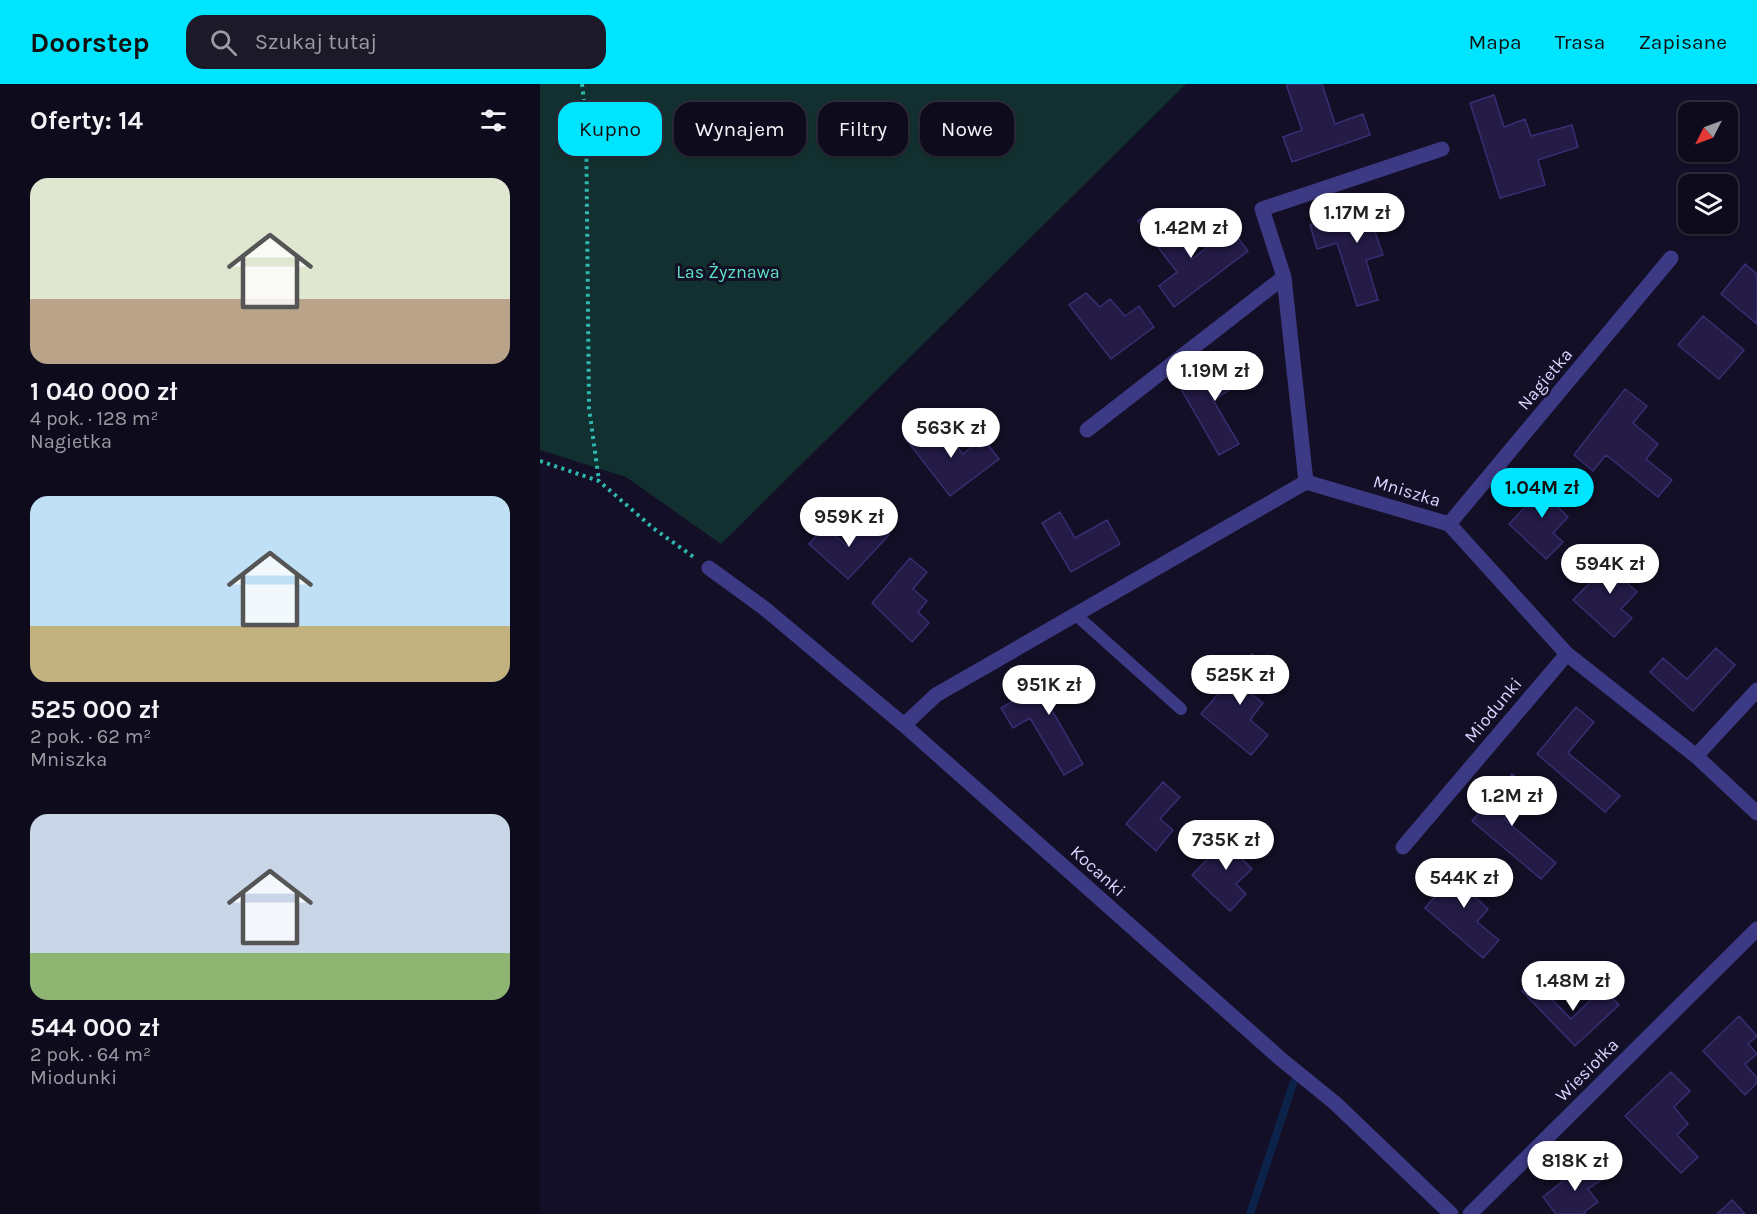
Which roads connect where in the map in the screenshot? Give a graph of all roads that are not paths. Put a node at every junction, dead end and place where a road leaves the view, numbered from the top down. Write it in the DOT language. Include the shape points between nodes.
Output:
graph roads {
  1 [pos="1442,149"];
  2 [pos="1671,258"];
  3 [pos="1284,277"];
  4 [pos="1087,430"];
  5 [pos="1306,482"];
  6 [pos="1449,524"];
  7 [pos="709,568"];
  8 [pos="1075,614"];
  9 [pos="1566,654"];
  10 [pos="1757,690"];
  11 [pos="1181,709"];
  12 [pos="904,725"];
  13 [pos="1696,756"];
  14 [pos="1757,813"];
  15 [pos="1403,847"];
  16 [pos="1757,929"];
  17 [pos="1451,1214"];
  18 [pos="1470,1214"];
  1 -- 3 [label="street" via="1262,209"];
  2 -- 6 [label="street, Nagietka"];
  3 -- 4 [label="street"];
  3 -- 5 [label="street"];
  5 -- 6 [label="street, Mniszka"];
  5 -- 8 [label="street"];
  6 -- 9 [label="street, Mniszka"];
  7 -- 12 [label="street, Kocanki" via="764,608"];
  8 -- 11 [label="lane"];
  8 -- 12 [label="street" via="936,695"];
  9 -- 13 [label="street, Mniszka"];
  9 -- 15 [label="street, Miodunki"];
  10 -- 13 [label="street"];
  12 -- 17 [label="street, Kocanki" via="1335,1103"];
  13 -- 14 [label="street, Mniszka"];
  16 -- 18 [label="street, Wiesiołka"];
}
